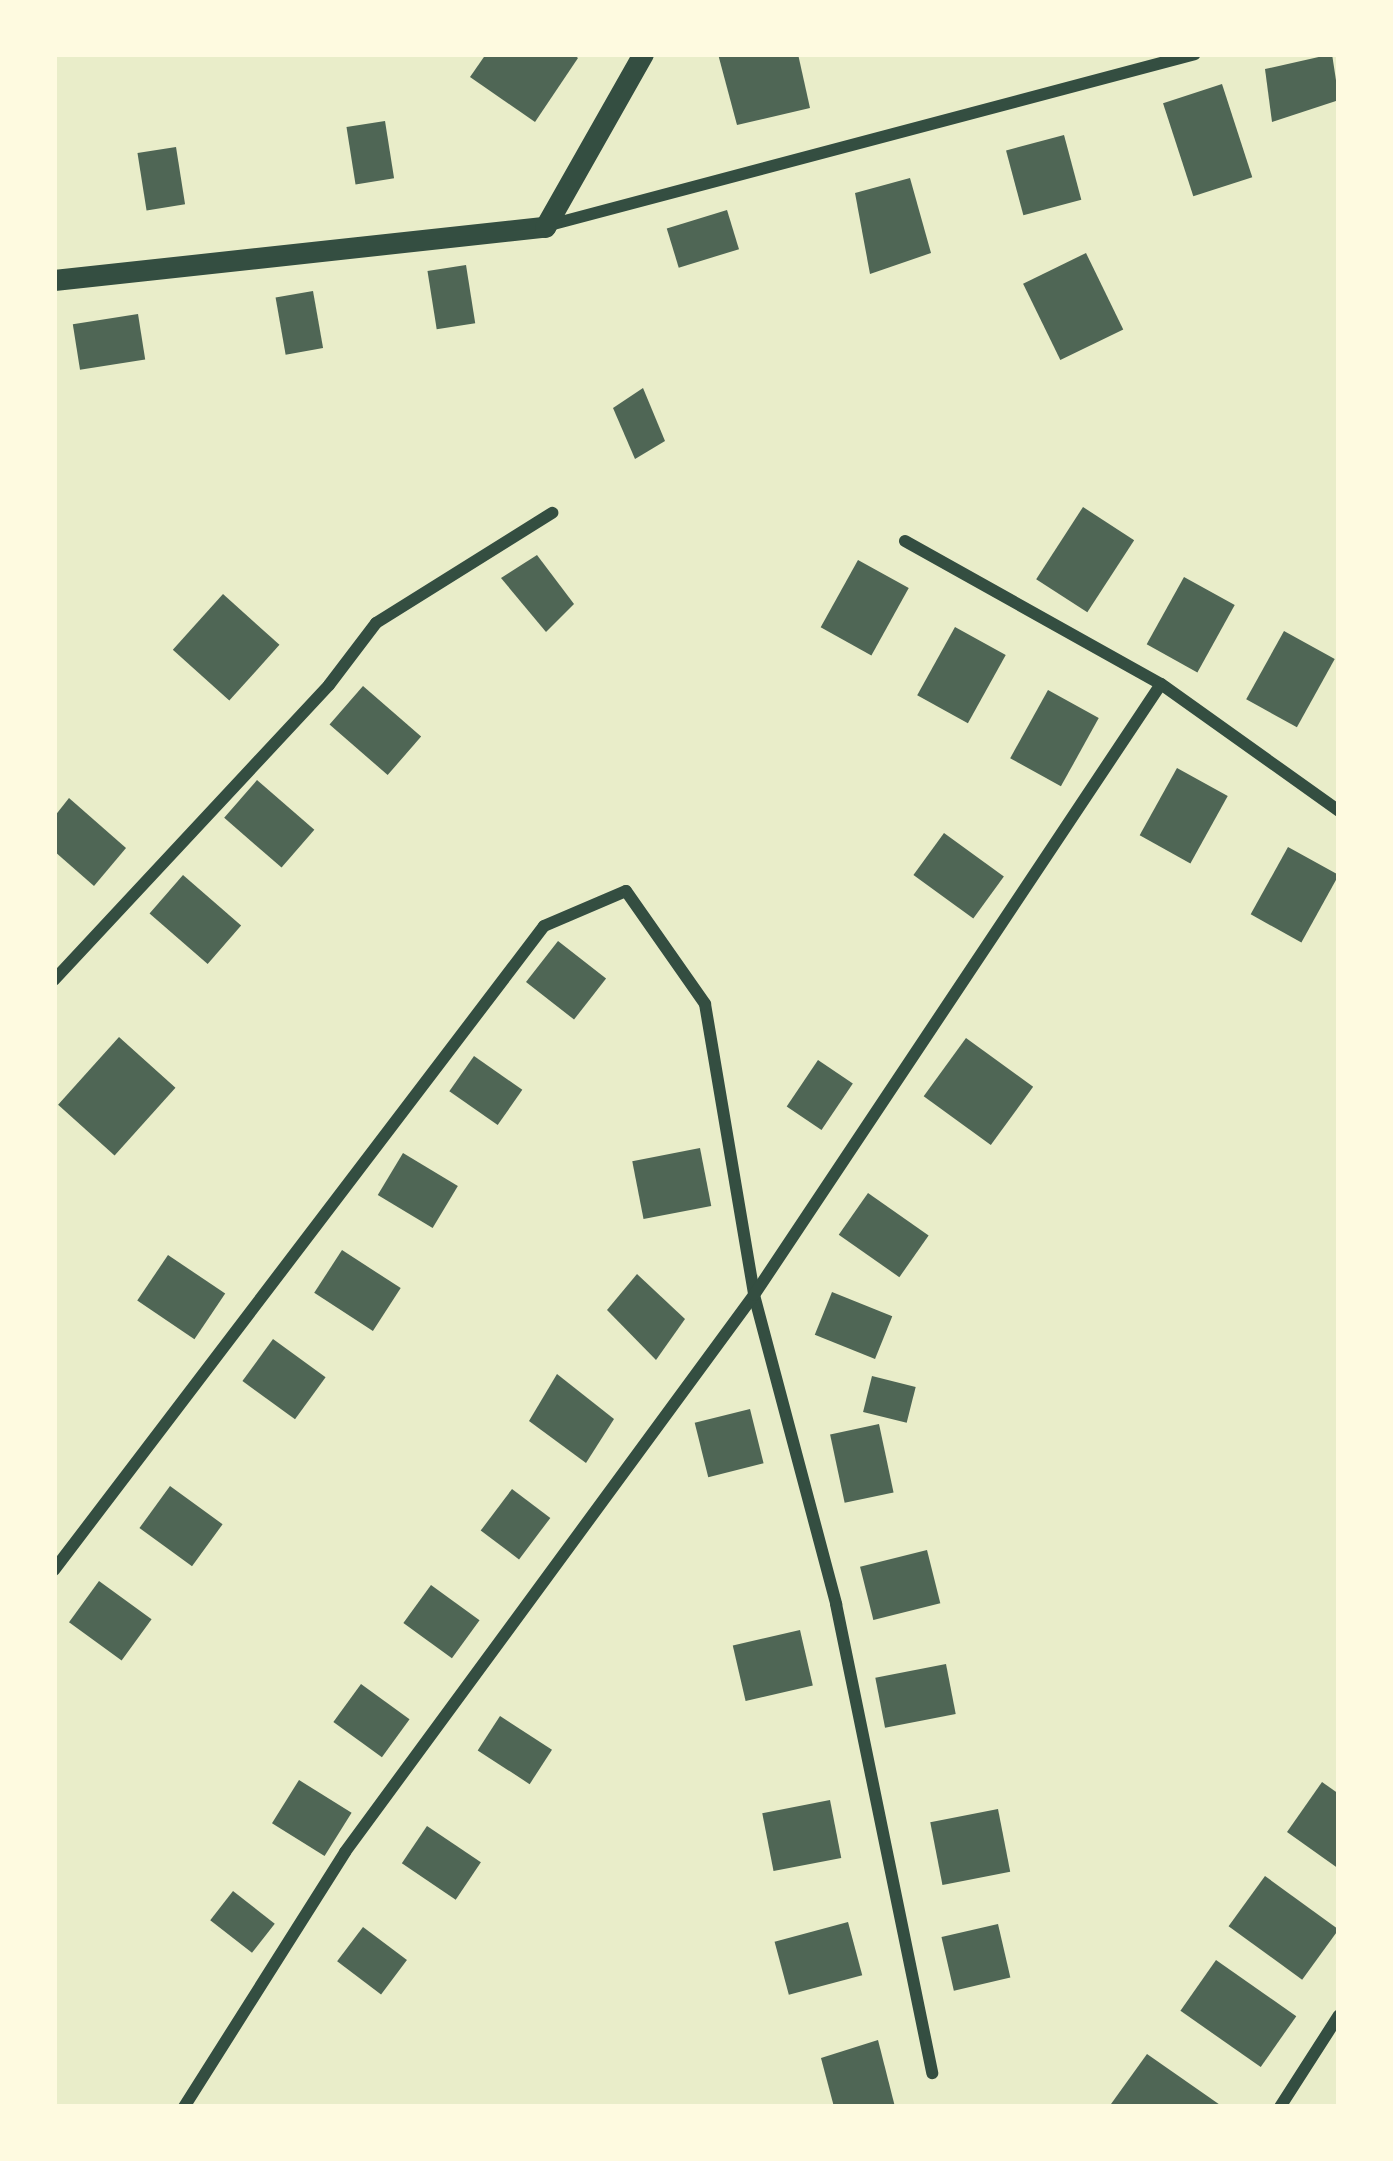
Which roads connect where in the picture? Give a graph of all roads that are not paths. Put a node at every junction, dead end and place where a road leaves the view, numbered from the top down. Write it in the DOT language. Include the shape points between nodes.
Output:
graph roads {
  1 [pos="644,54"];
  2 [pos="1195,54"];
  3 [pos="545,226"];
  4 [pos="54,280"];
  5 [pos="552,513"];
  6 [pos="905,541"];
  7 [pos="1161,684"];
  8 [pos="1339,811"];
  9 [pos="54,980"];
  10 [pos="754,1295"];
  11 [pos="54,1570"];
  12 [pos="1339,2015"];
  13 [pos="932,2073"];
  14 [pos="184,2107"];
  15 [pos="1280,2107"];
  1 -- 3 [label="street"];
  2 -- 3 [label="street"];
  3 -- 4 [label="street"];
  5 -- 9 [label="street" via="376,623 329,685"];
  6 -- 7 [label="street"];
  7 -- 8 [label="street"];
  7 -- 10 [label="street"];
  10 -- 11 [label="street" via="705,1004 626,891 544,926"];
  10 -- 13 [label="street" via="836,1604"];
  10 -- 14 [label="street" via="345,1852"];
  12 -- 15 [label="street"];
}
